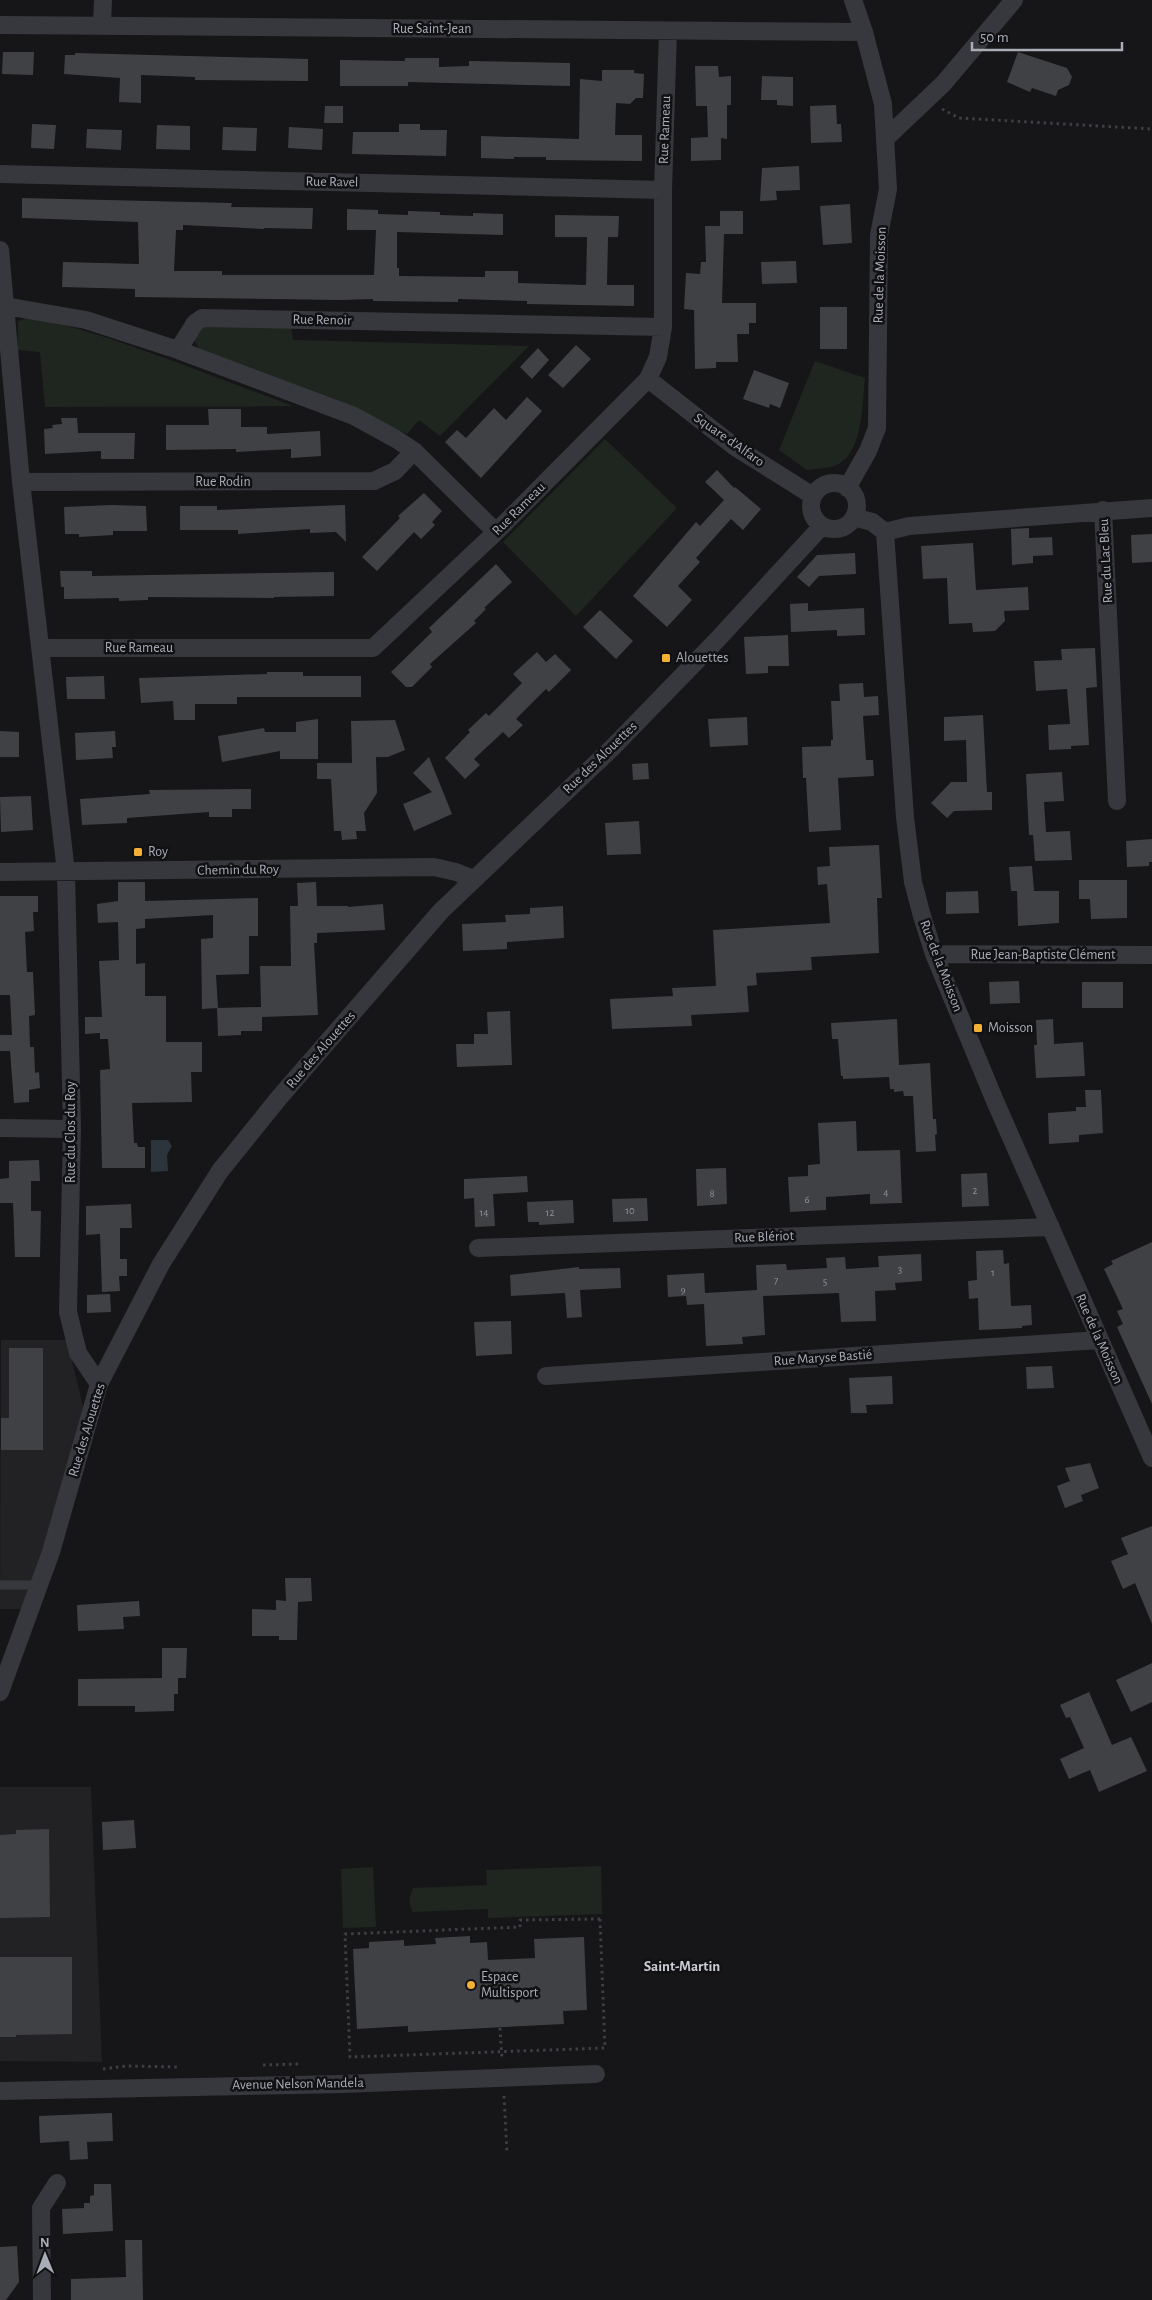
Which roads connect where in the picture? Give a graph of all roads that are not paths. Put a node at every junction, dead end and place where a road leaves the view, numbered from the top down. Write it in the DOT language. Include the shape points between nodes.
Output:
graph roads {
  1 [pos="103,0"];
  2 [pos="853,0"];
  3 [pos="1014,0"];
  4 [pos="0,25"];
  5 [pos="102,26"];
  6 [pos="668,31"];
  7 [pos="864,32"];
  8 [pos="885,140"];
  9 [pos="0,174"];
  10 [pos="663,190"];
  11 [pos="0,250"];
  12 [pos="5,306"];
  13 [pos="663,327"];
  14 [pos="178,350"];
  15 [pos="648,379"];
  16 [pos="414,451"];
  17 [pos="21,482"];
  18 [pos="847,488"];
  19 [pos="813,496"];
  20 [pos="1152,508"];
  21 [pos="1103,510"];
  22 [pos="854,518"];
  23 [pos="822,526"];
  24 [pos="496,532"];
  25 [pos="885,532"];
  26 [pos="40,648"];
  27 [pos="1117,801"];
  28 [pos="0,872"];
  29 [pos="66,872"];
  30 [pos="474,879"];
  31 [pos="934,954"];
  32 [pos="1152,955"];
  33 [pos="0,1128"];
  34 [pos="72,1129"];
  35 [pos="1050,1227"];
  36 [pos="478,1248"];
  37 [pos="1100,1340"];
  38 [pos="546,1376"];
  39 [pos="99,1384"];
  40 [pos="1146,1428"];
  41 [pos="1152,1458"];
  42 [pos="39,1584"];
  43 [pos="0,1585"];
  44 [pos="0,1692"];
  45 [pos="596,2074"];
  46 [pos="0,2091"];
  47 [pos="57,2183"];
  48 [pos="42,2300"];
  1 -- 5 [label="street"];
  2 -- 7 [label="street, Rue de la Moisson"];
  3 -- 8 [label="street" via="943,84"];
  4 -- 5 [label="street, Rue Saint-Jean"];
  5 -- 6 [label="street, Rue Saint-Jean"];
  6 -- 7 [label="street, Rue Saint-Jean"];
  6 -- 10 [label="street, Rue Rameau"];
  7 -- 8 [label="street, Rue de la Moisson" via="883,104"];
  8 -- 18 [label="street, Rue de la Moisson" via="888,189 878,235 878,428"];
  9 -- 10 [label="street, Rue Ravel"];
  10 -- 13 [label="street, Rue Rameau"];
  11 -- 12 [label="street"];
  12 -- 14 [label="street" via="86,320"];
  12 -- 17 [label="street"];
  13 -- 14 [label="street, Rue Renoir" via="202,318 195,323"];
  13 -- 15 [label="street, Rue Rameau" via="658,357"];
  14 -- 16 [label="street" via="354,416"];
  15 -- 19 [label="street, Square d'Alfaro" via="735,447"];
  15 -- 24 [label="street, Rue Rameau"];
  16 -- 17 [label="street, Rue Rodin" via="395,471 374,482"];
  16 -- 24 [label="street"];
  17 -- 26 [label="street"];
  18 -- 19 [label="street" via="832,483 824,485"];
  18 -- 22 [label="street" via="857,505"];
  19 -- 23 [label="street" via="811,509 816,522"];
  20 -- 21 [label="street"];
  21 -- 25 [label="street, Rue du Lac Bleu" via="909,526"];
  21 -- 27 [label="street, Rue du Lac Bleu"];
  22 -- 23 [label="street" via="843,527 829,529"];
  22 -- 25 [label="street" via="872,522"];
  23 -- 30 [label="street, Rue des Alouettes" via="718,640 612,748"];
  24 -- 26 [label="street, Rue Rameau" via="373,648"];
  25 -- 31 [label="street, Rue de la Moisson" via="905,817 913,882"];
  26 -- 29 [label="street"];
  28 -- 29 [label="street, Chemin du Roy"];
  29 -- 30 [label="street, Chemin du Roy" via="434,867"];
  29 -- 34 [label="street, Rue du Clos du Roy"];
  30 -- 39 [label="street, Rue des Alouettes" via="441,911 220,1171 161,1264"];
  31 -- 32 [label="street, Rue Jean-Baptiste Clément"];
  31 -- 35 [label="street, Rue de la Moisson"];
  33 -- 34 [label="street"];
  34 -- 39 [label="street, Rue du Clos du Roy" via="68,1312 78,1352"];
  35 -- 36 [label="street, Rue Blériot"];
  35 -- 37 [label="street, Rue de la Moisson"];
  37 -- 38 [label="street, Rue Maryse Bastié"];
  37 -- 40 [label="street, Rue de la Moisson"];
  39 -- 42 [label="street, Rue des Alouettes"];
  40 -- 41 [label="street, Rue de la Moisson"];
  42 -- 43 [label="lane"];
  42 -- 44 [label="street, Rue des Alouettes"];
  45 -- 46 [label="street, Avenue Nelson Mandela" via="342,2084"];
  47 -- 48 [label="street" via="41,2208"];
}
